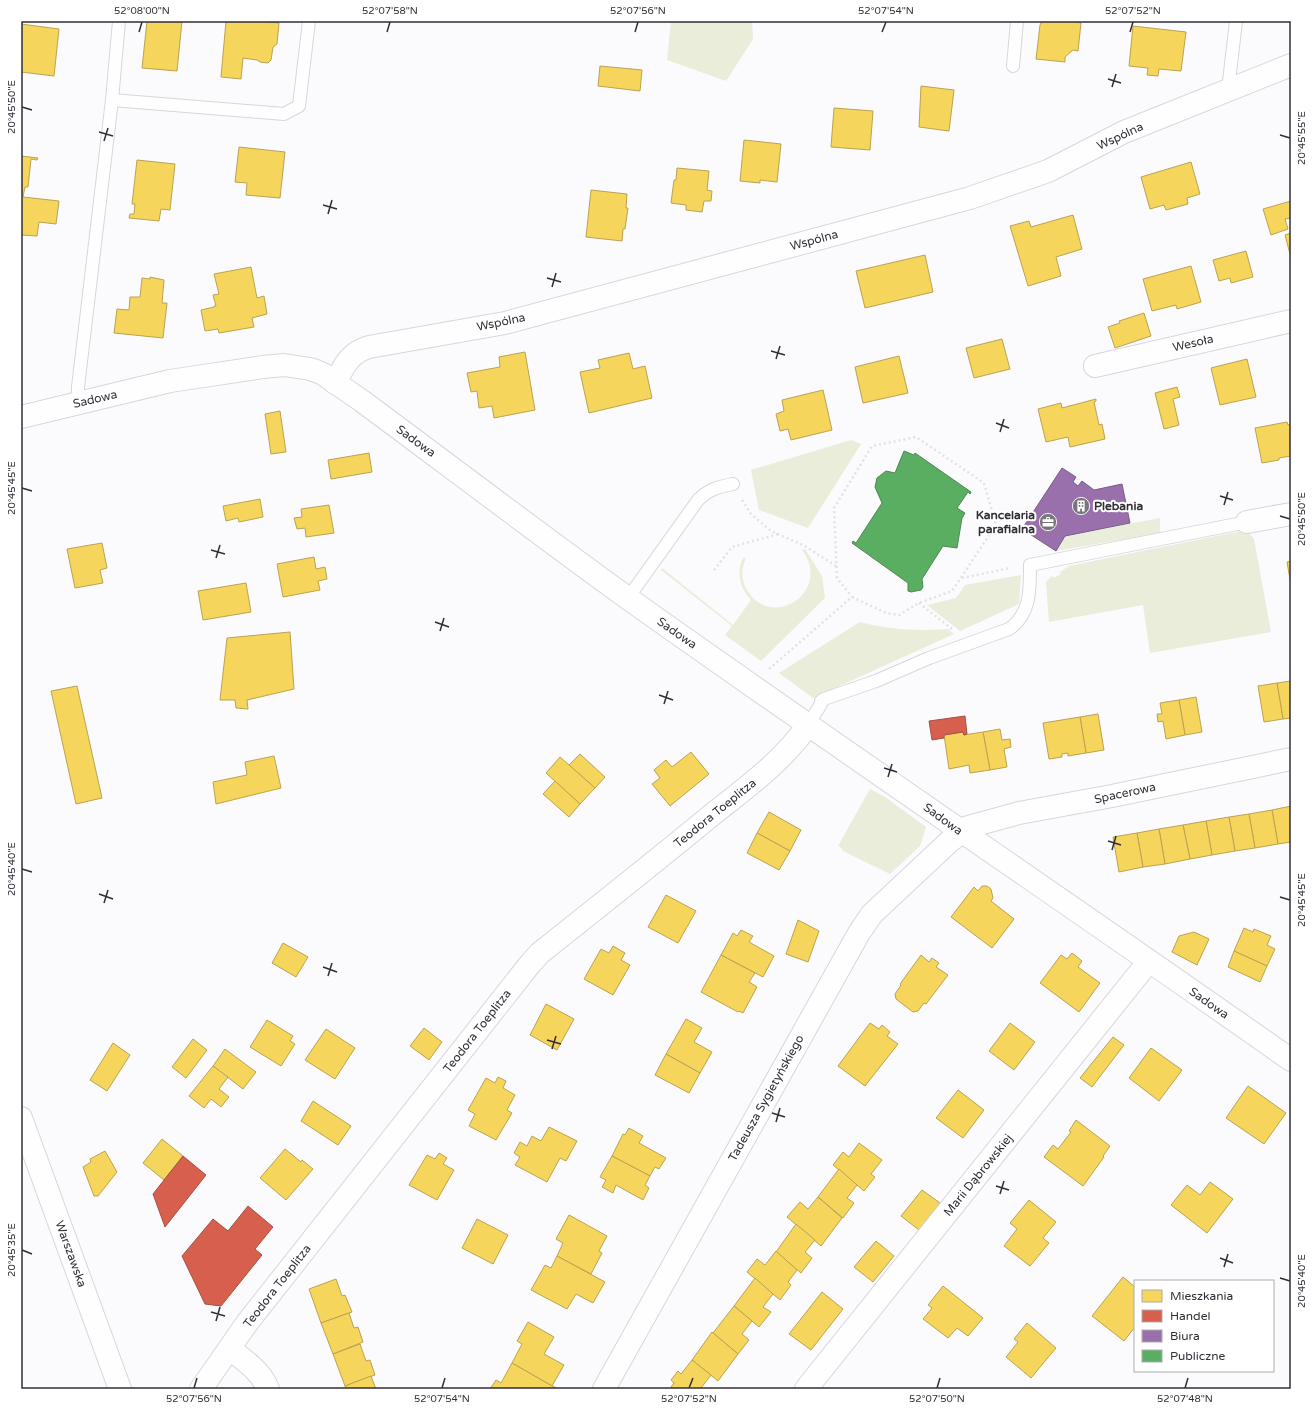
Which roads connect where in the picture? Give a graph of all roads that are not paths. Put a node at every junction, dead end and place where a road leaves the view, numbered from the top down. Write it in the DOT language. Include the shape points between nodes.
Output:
graph roads {
  1 [pos="119,21"];
  2 [pos="309,21"];
  3 [pos="1017,21"];
  4 [pos="1236,21"];
  5 [pos="1291,65"];
  6 [pos="1013,66"];
  7 [pos="1228,90"];
  8 [pos="112,100"];
  9 [pos="1291,321"];
  10 [pos="1095,366"];
  11 [pos="335,383"];
  12 [pos="78,403"];
  13 [pos="21,417"];
  14 [pos="732,484"];
  15 [pos="1291,514"];
  16 [pos="1248,522"];
  17 [pos="628,598"];
  18 [pos="808,725"];
  19 [pos="1291,759"];
  20 [pos="961,832"];
  21 [pos="1149,961"];
  22 [pos="1290,1057"];
  23 [pos="21,1118"];
  24 [pos="230,1349"];
  25 [pos="120,1389"];
  26 [pos="201,1389"];
  27 [pos="268,1389"];
  28 [pos="604,1389"];
  29 [pos="806,1389"];
  1 -- 8 [label="lane"];
  2 -- 8 [label="lane" via="299,106 284,114"];
  3 -- 6 [label="lane"];
  4 -- 7 [label="lane"];
  5 -- 7 [label="street, Wspólna"];
  7 -- 11 [label="street, Wspólna" via="1124,132 1048,171 970,198 505,323 361,349 345,364"];
  8 -- 12 [label="lane"];
  9 -- 10 [label="street, Wesoła"];
  11 -- 12 [label="street, Sadowa" via="310,369 284,365 263,366 170,381"];
  11 -- 17 [label="street, Sadowa"];
  12 -- 13 [label="street, Sadowa"];
  14 -- 17 [label="lane" via="705,492"];
  15 -- 16 [label="street"];
  16 -- 18 [label="lane" via="1030,565 1026,610 1020,620 1009,629 824,699"];
  17 -- 18 [label="street, Sadowa"];
  18 -- 20 [label="street, Sadowa"];
  18 -- 24 [label="street, Teodora Toeplitza" via="796,741 766,770 540,953 247,1323"];
  19 -- 20 [label="street, Spacerowa" via="1019,813"];
  20 -- 21 [label="street, Sadowa"];
  20 -- 28 [label="street, Tadeusza Sygietyńskiego" via="872,914 859,933"];
  21 -- 22 [label="street, Sadowa"];
  21 -- 29 [label="street, Marii Dąbrowskiej"];
  23 -- 25 [label="street, Warszawska"];
  24 -- 26 [label="street, Teodora Toeplitza"];
  24 -- 27 [label="street" via="254,1369"];
}
